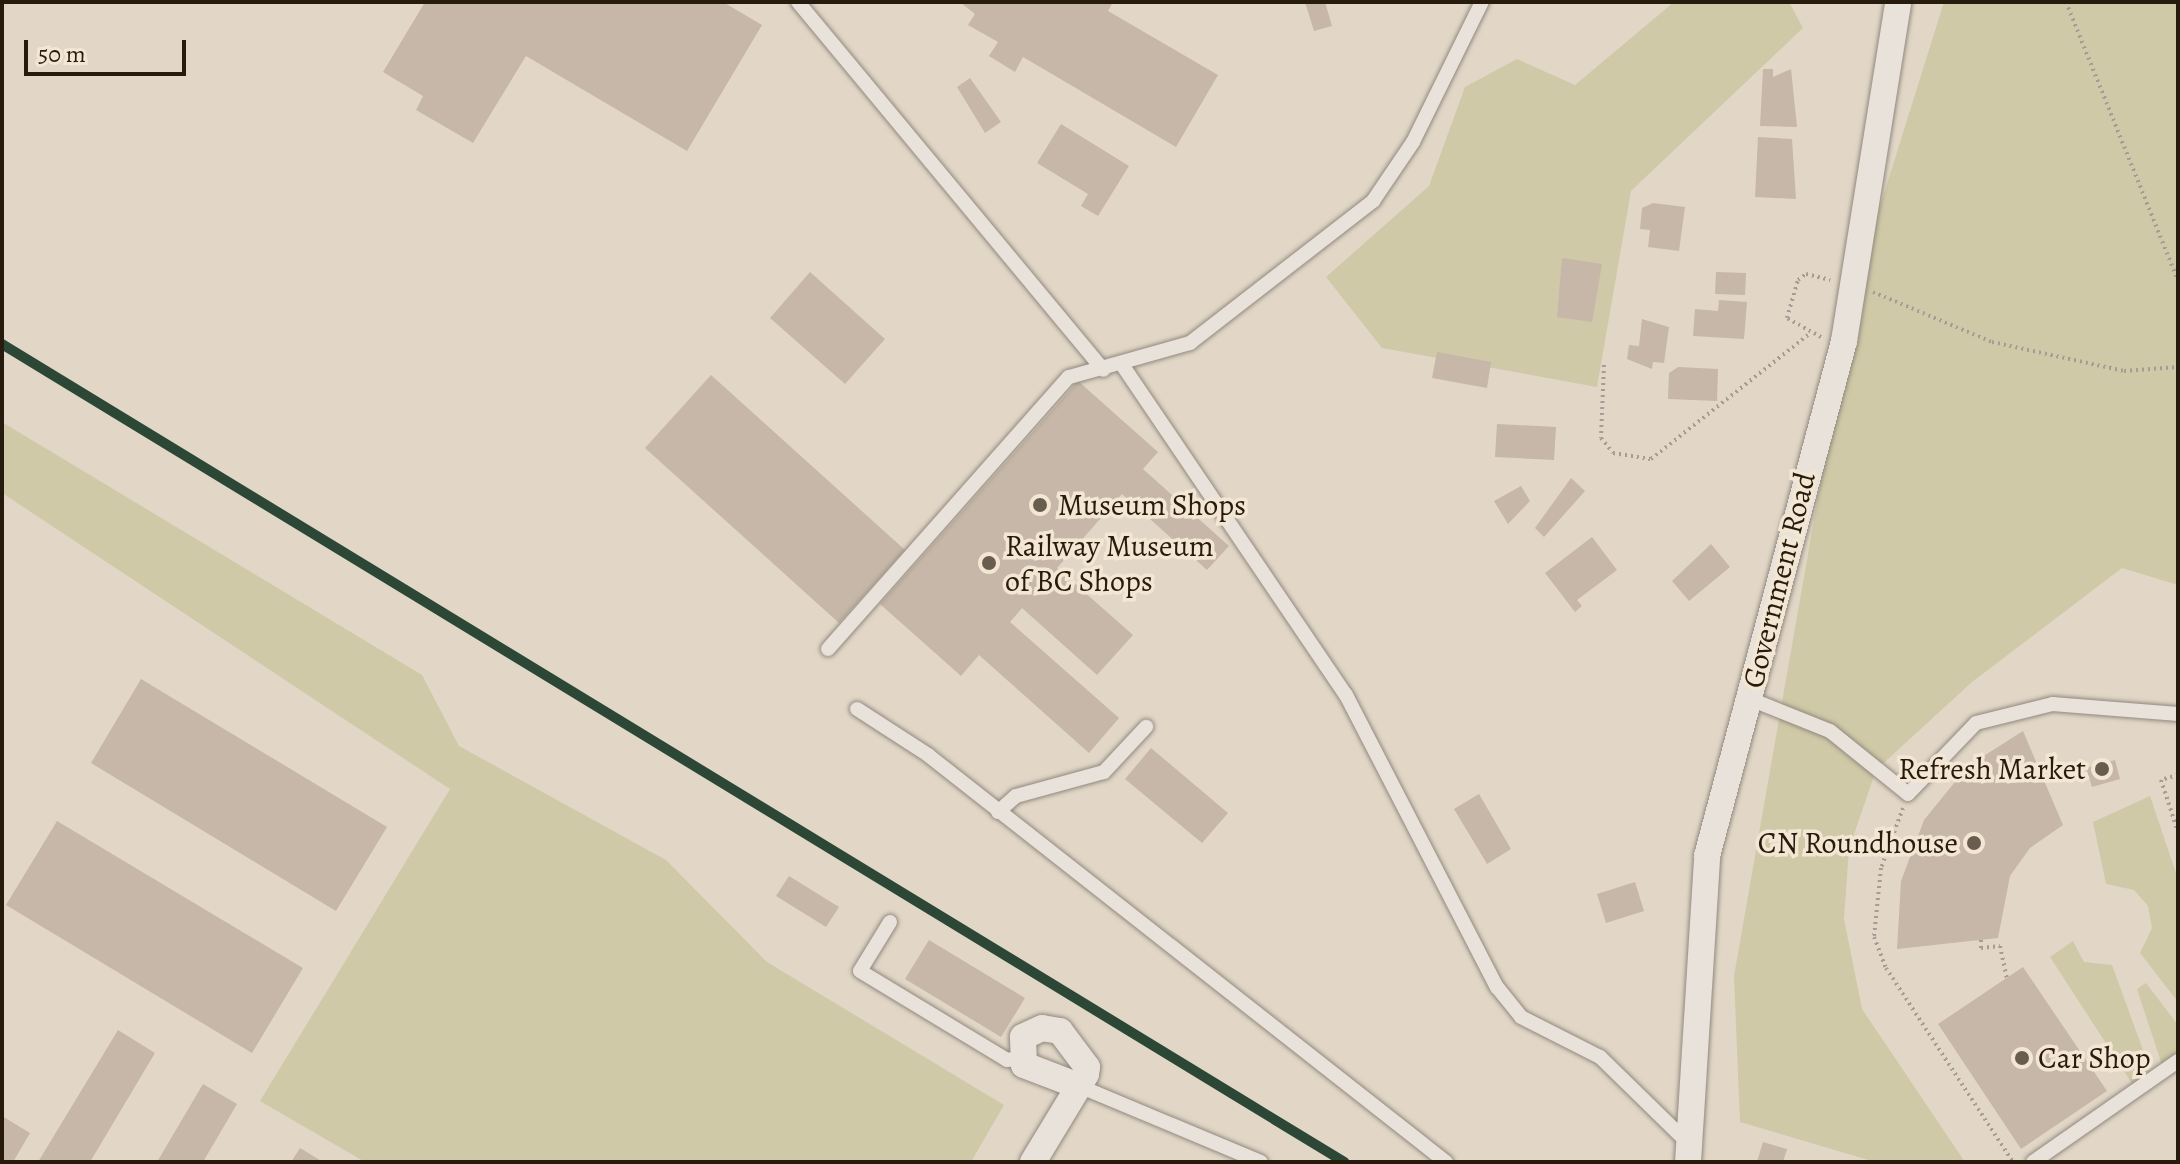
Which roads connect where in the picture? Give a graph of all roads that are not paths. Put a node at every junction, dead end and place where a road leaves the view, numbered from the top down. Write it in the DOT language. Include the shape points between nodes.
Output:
graph roads {
  1 [pos="798,2"];
  2 [pos="1482,2"];
  3 [pos="1898,2"];
  4 [pos="1123,366"];
  5 [pos="1103,370"];
  6 [pos="828,649"];
  7 [pos="1750,699"];
  8 [pos="857,709"];
  9 [pos="2178,714"];
  10 [pos="1146,727"];
  11 [pos="998,812"];
  12 [pos="890,922"];
  13 [pos="1021,1058"];
  14 [pos="2178,1061"];
  15 [pos="1079,1086"];
  16 [pos="1689,1153"];
  17 [pos="1033,1162"];
  18 [pos="1261,1162"];
  19 [pos="1446,1162"];
  20 [pos="2033,1162"];
  1 -- 5 [label="lane"];
  2 -- 4 [label="lane" via="1413,142 1373,201 1225,320 1190,343"];
  3 -- 7 [label="street, Government Road" via="1844,341"];
  4 -- 5 [label="lane"];
  4 -- 16 [label="lane" via="1346,695 1497,987 1521,1017 1600,1057"];
  5 -- 6 [label="lane" via="1069,377"];
  7 -- 9 [label="lane" via="1838,737 1908,794 1976,723 2053,704"];
  7 -- 16 [label="street, Government Road" via="1707,856"];
  8 -- 11 [label="lane"];
  10 -- 11 [label="lane" via="1104,772 1016,796"];
  11 -- 19 [label="lane"];
  12 -- 13 [label="lane" via="860,971 1007,1060"];
  13 -- 15 [label="street" via="1034,1072"];
  13 -- 15 [label="street" via="1032,1031 1060,1031 1084,1059"];
  14 -- 20 [label="lane"];
  15 -- 17 [label="street"];
  15 -- 18 [label="lane"];
}
